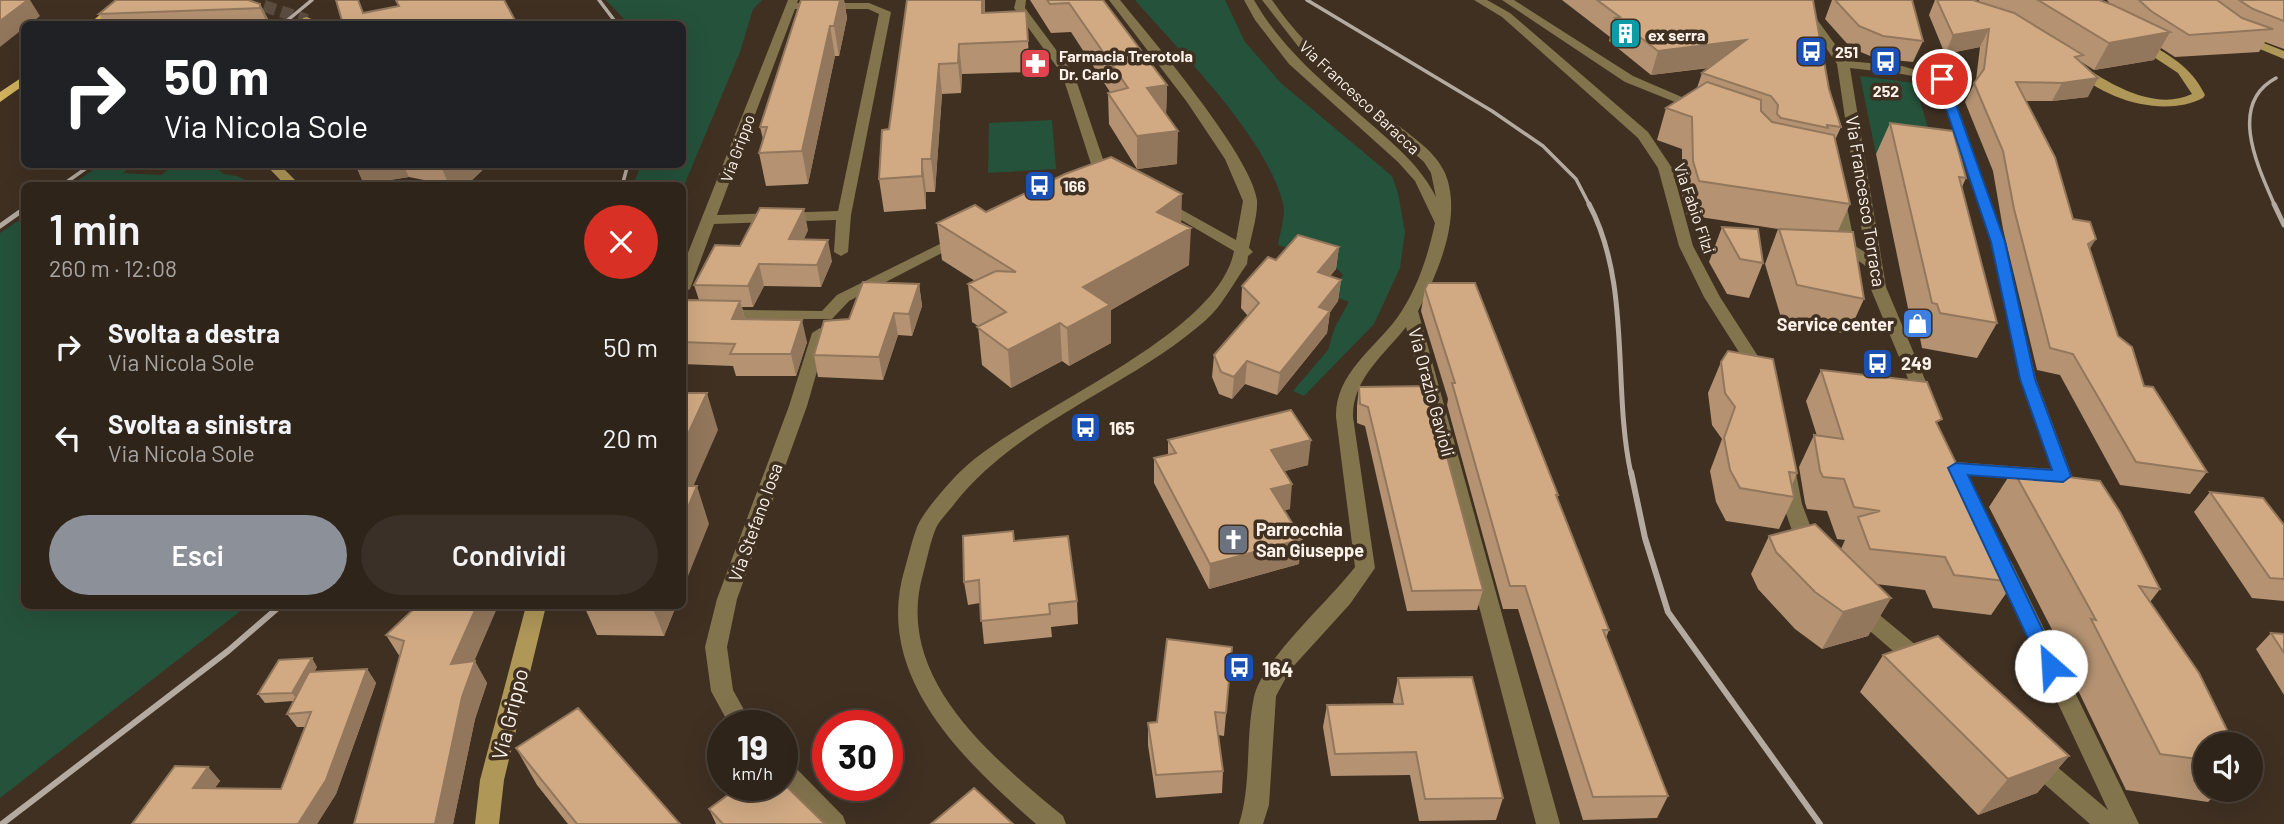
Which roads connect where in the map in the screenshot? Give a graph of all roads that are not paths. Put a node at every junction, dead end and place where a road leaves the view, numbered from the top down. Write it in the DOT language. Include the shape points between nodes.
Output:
graph roads {
  1 [pos="124,0"];
  2 [pos="1021,0"];
  3 [pos="1114,0"];
  4 [pos="1250,0"];
  5 [pos="1267,0"];
  6 [pos="1479,0"];
  7 [pos="1507,0"];
  8 [pos="1799,0"];
  9 [pos="792,3"];
  10 [pos="98,21"];
  11 [pos="2230,32"];
  12 [pos="2126,37"];
  13 [pos="2284,55"];
  14 [pos="2065,59"];
  15 [pos="1843,64"];
  16 [pos="21,82"];
  17 [pos="0,98"];
  18 [pos="1718,114"];
  19 [pos="275,168"];
  20 [pos="1834,177"];
  21 [pos="1121,181"];
  22 [pos="290,182"];
  23 [pos="1153,199"];
  24 [pos="844,215"];
  25 [pos="711,219"];
  26 [pos="1442,223"];
  27 [pos="973,232"];
  28 [pos="841,252"];
  29 [pos="1246,252"];
  30 [pos="1875,265"];
  31 [pos="686,279"];
  32 [pos="1410,311"];
  33 [pos="686,314"];
  34 [pos="826,316"];
  35 [pos="1775,396"];
  36 [pos="1935,422"];
  37 [pos="1786,460"];
  38 [pos="1968,492"];
  39 [pos="1995,550"];
  40 [pos="1823,571"];
  41 [pos="1847,597"];
  42 [pos="535,609"];
  43 [pos="1933,673"];
  44 [pos="733,710"];
  45 [pos="2016,746"];
  46 [pos="798,786"];
  47 [pos="487,824"];
  48 [pos="834,824"];
  49 [pos="1054,824"];
  50 [pos="1251,824"];
  51 [pos="1548,824"];
  52 [pos="2107,824"];
  53 [pos="2127,824"];
  1 -- 10 [label="main road"];
  2 -- 21 [label="street" via="1019,8 1068,74 1095,172"];
  3 -- 29 [label="street" via="1233,160 1250,198"];
  4 -- 26 [label="street, Via Francesco Baracca" via="1293,61 1404,159 1421,180"];
  5 -- 26 [label="street, Via Francesco Baracca" via="1292,37 1320,66 1437,171"];
  6 -- 35 [label="street, Via Fabio Filzi" via="1506,15 1643,135 1665,169 1686,246"];
  7 -- 18 [label="street" via="1629,79"];
  8 -- 15 [label="street, Via Francesco Torraca"];
  9 -- 24 [label="street" via="869,6 885,12"];
  9 -- 25 [label="street, Via Grippo"];
  11 -- 13 [label="street"];
  12 -- 14 [label="street" via="2180,69 2196,84 2199,95 2179,103 2131,97 2096,81"];
  15 -- 30 [label="street, Via Francesco Torraca"];
  15 -- 38 [label="street" via="1942,79 1998,242 2028,379 2063,476 1954,463"];
  16 -- 17 [label="main road"];
  19 -- 22 [label="street"];
  20 -- 30 [label="street" via="1848,248"];
  23 -- 29 [label="street"];
  24 -- 25 [label="street"];
  24 -- 28 [label="street"];
  25 -- 31 [label="street, Via Grippo"];
  26 -- 32 [label="street, Via Francesco Baracca" via="1433,260"];
  27 -- 34 [label="street" via="843,298"];
  29 -- 49 [label="street" via="1214,302 1165,347 985,457 940,504 922,534 907,612 914,658 953,730"];
  30 -- 36 [label="street, Via Francesco Torraca" via="1878,288"];
  32 -- 50 [label="street, Via Orazio Gavioli" via="1347,393 1342,413 1365,568 1282,664 1265,695 1257,804"];
  32 -- 51 [label="street, Via Orazio Gavioli"];
  33 -- 34 [label="street"];
  34 -- 44 [label="street, Via Stefano Iosa" via="727,599 716,647 722,691"];
  37 -- 40 [label="street" via="1793,504 1814,563"];
  39 -- 53 [label="street"];
  41 -- 43 [label="street"];
  42 -- 47 [label="street, Via Grippo" via="492,780"];
  45 -- 52 [label="street"];
  46 -- 48 [label="street"];
}
